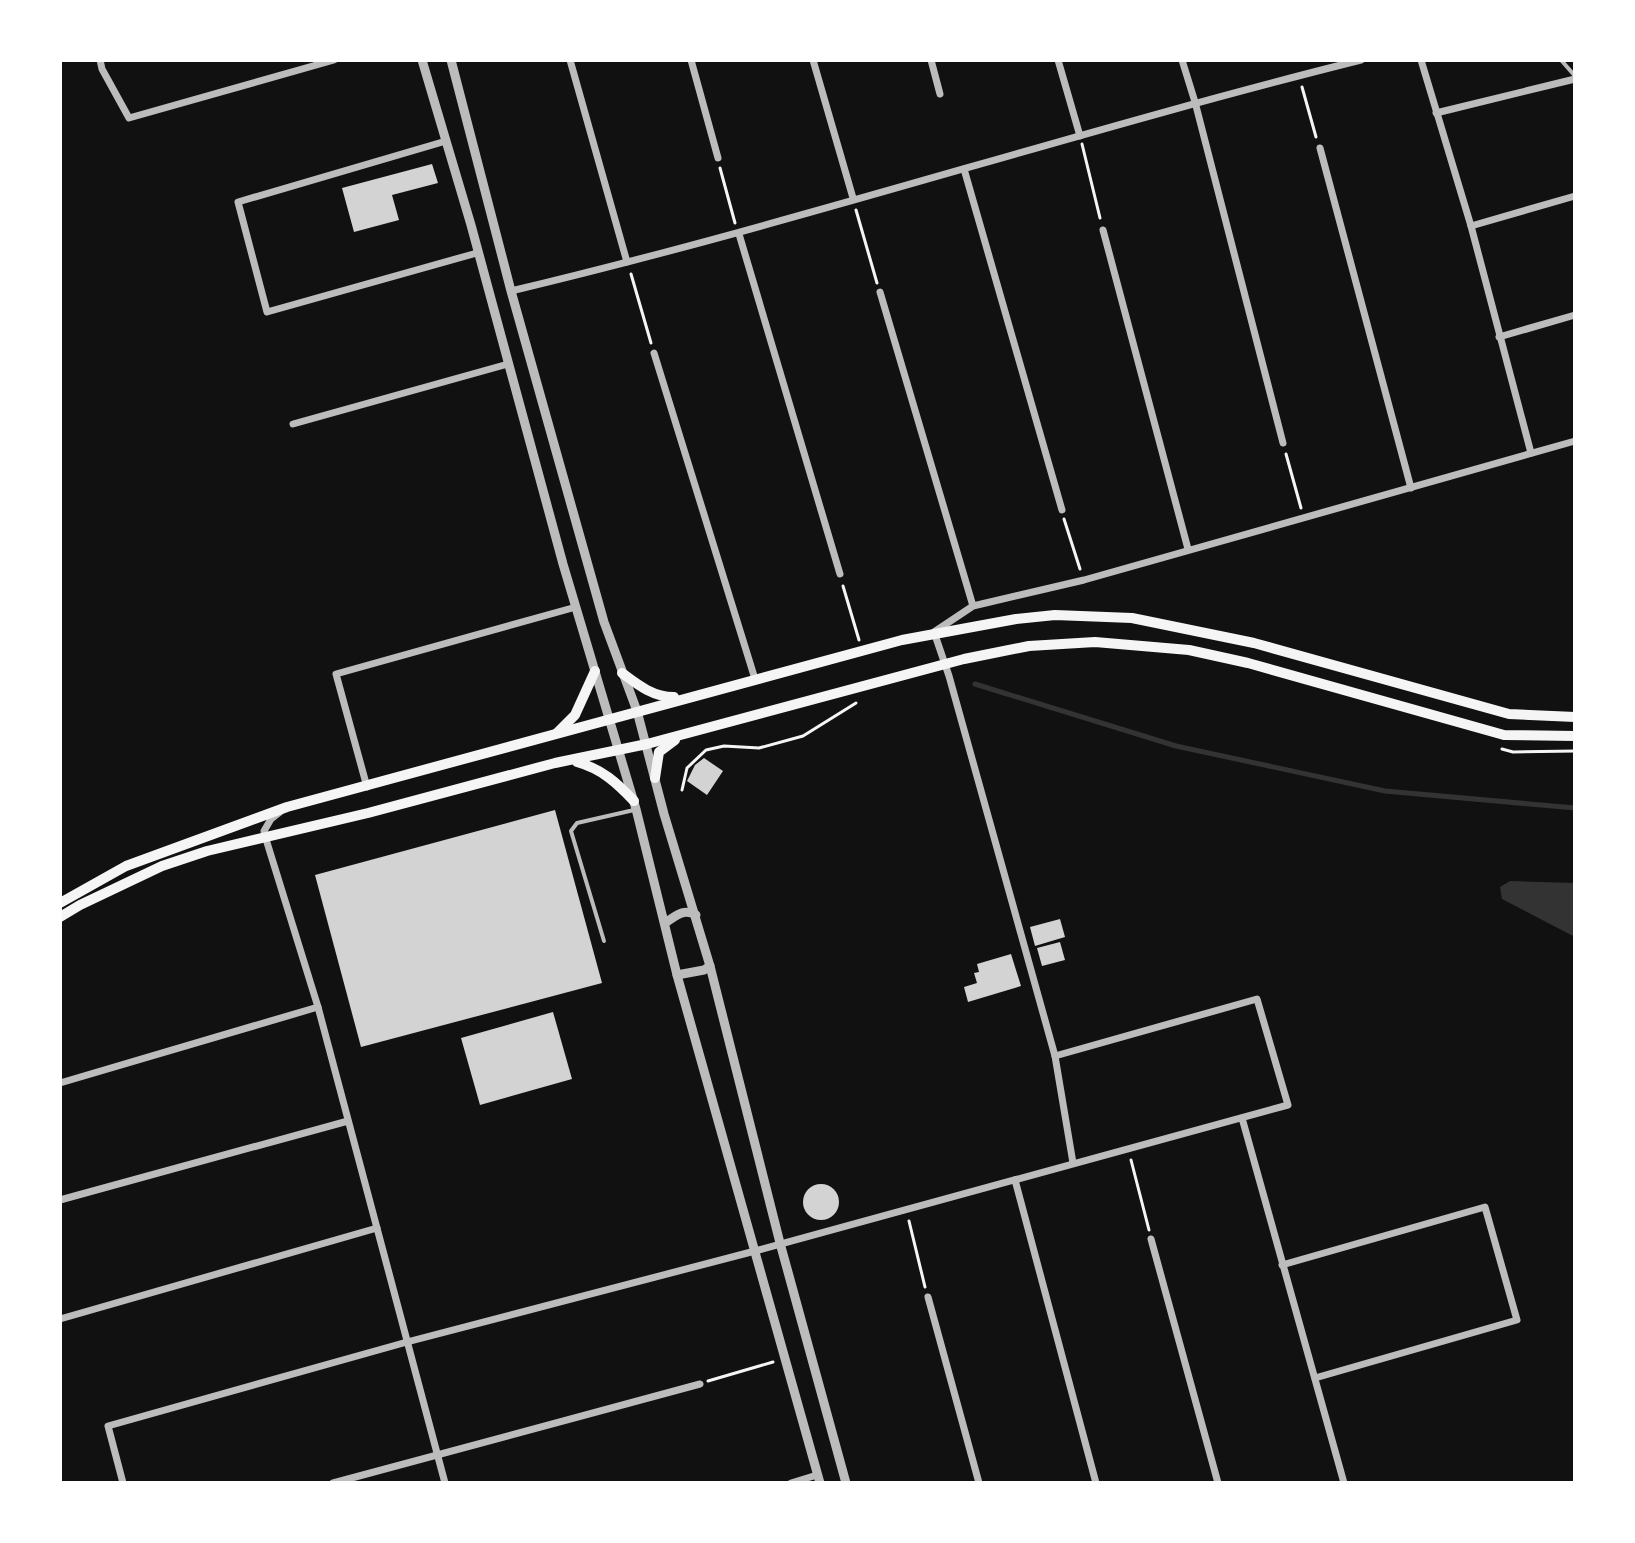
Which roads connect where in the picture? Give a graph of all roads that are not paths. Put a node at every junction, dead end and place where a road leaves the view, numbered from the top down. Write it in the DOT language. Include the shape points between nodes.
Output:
graph roads {
  1 [pos="334,60"];
  2 [pos="422,60"];
  3 [pos="451,60"];
  4 [pos="570,60"];
  5 [pos="691,60"];
  6 [pos="813,60"];
  7 [pos="931,60"];
  8 [pos="1058,60"];
  9 [pos="1182,60"];
  10 [pos="1361,60"];
  11 [pos="1421,60"];
  12 [pos="1561,60"];
  13 [pos="101,64"];
  14 [pos="1575,78"];
  15 [pos="940,94"];
  16 [pos="1195,102"];
  17 [pos="1436,113"];
  18 [pos="1080,136"];
  19 [pos="446,141"];
  20 [pos="1320,148"];
  21 [pos="718,158"];
  22 [pos="964,169"];
  23 [pos="1575,196"];
  24 [pos="853,198"];
  25 [pos="1471,226"];
  26 [pos="1103,230"];
  27 [pos="739,234"];
  28 [pos="477,253"];
  29 [pos="627,262"];
  30 [pos="511,291"];
  31 [pos="880,292"];
  32 [pos="1575,315"];
  33 [pos="1499,337"];
  34 [pos="654,353"];
  35 [pos="508,364"];
  36 [pos="293,424"];
  37 [pos="1575,441"];
  38 [pos="1283,443"];
  39 [pos="1531,453"];
  40 [pos="1411,488"];
  41 [pos="1062,510"];
  42 [pos="1188,549"];
  43 [pos="840,574"];
  44 [pos="973,606"];
  45 [pos="576,607"];
  46 [pos="934,632"];
  47 [pos="945,664"];
  48 [pos="595,671"];
  49 [pos="622,673"];
  50 [pos="755,679"];
  51 [pos="684,698"];
  52 [pos="637,711"];
  53 [pos="1575,717"];
  54 [pos="610,720"];
  55 [pos="690,733"];
  56 [pos="555,734"];
  57 [pos="1575,736"];
  58 [pos="647,744"];
  59 [pos="620,750"];
  60 [pos="571,760"];
  61 [pos="655,778"];
  62 [pos="367,787"];
  63 [pos="635,805"];
  64 [pos="287,807"];
  65 [pos="265,836"];
  66 [pos="60,903"];
  67 [pos="696,915"];
  68 [pos="60,917"];
  69 [pos="665,923"];
  70 [pos="604,941"];
  71 [pos="710,966"];
  72 [pos="677,975"];
  73 [pos="318,1007"];
  74 [pos="1055,1056"];
  75 [pos="60,1083"];
  76 [pos="1242,1118"];
  77 [pos="348,1121"];
  78 [pos="1073,1163"];
  79 [pos="1015,1180"];
  80 [pos="60,1200"];
  81 [pos="377,1228"];
  82 [pos="1151,1239"];
  83 [pos="780,1243"];
  84 [pos="755,1251"];
  85 [pos="1282,1265"];
  86 [pos="928,1297"];
  87 [pos="60,1319"];
  88 [pos="407,1342"];
  89 [pos="1315,1378"];
  90 [pos="700,1384"];
  91 [pos="437,1454"];
  92 [pos="818,1479"];
  93 [pos="123,1482"];
  94 [pos="333,1483"];
  95 [pos="445,1483"];
  96 [pos="791,1483"];
  97 [pos="846,1483"];
  98 [pos="979,1483"];
  99 [pos="1096,1483"];
  100 [pos="1218,1483"];
  101 [pos="1344,1483"];
  1 -- 13 [label="street" via="129,118"];
  2 -- 19 [label="street"];
  3 -- 30 [label="street"];
  4 -- 29 [label="street"];
  5 -- 21 [label="street"];
  6 -- 24 [label="street"];
  7 -- 15 [label="street"];
  8 -- 18 [label="street"];
  9 -- 16 [label="street"];
  10 -- 16 [label="street"];
  11 -- 17 [label="street"];
  12 -- 14 [label="lane"];
  14 -- 17 [label="street"];
  16 -- 18 [label="street"];
  16 -- 38 [label="street"];
  17 -- 25 [label="street"];
  18 -- 22 [label="street"];
  19 -- 28 [label="street"];
  19 -- 28 [label="street" via="238,202 267,312"];
  20 -- 40 [label="street"];
  22 -- 24 [label="street"];
  22 -- 41 [label="street"];
  23 -- 25 [label="street"];
  24 -- 27 [label="street"];
  25 -- 33 [label="street"];
  26 -- 42 [label="street"];
  27 -- 29 [label="street"];
  27 -- 43 [label="street"];
  28 -- 35 [label="street"];
  29 -- 30 [label="street"];
  30 -- 49 [label="street"];
  31 -- 44 [label="street"];
  32 -- 33 [label="street"];
  33 -- 39 [label="street"];
  34 -- 50 [label="street"];
  35 -- 36 [label="street"];
  35 -- 45 [label="street"];
  37 -- 39 [label="street"];
  39 -- 40 [label="street"];
  40 -- 42 [label="street"];
  42 -- 44 [label="street"];
  44 -- 46 [label="street"];
  45 -- 48 [label="street"];
  45 -- 62 [label="street" via="336,674"];
  46 -- 47 [label="street"];
  46 -- 50 [label="main road"];
  46 -- 53 [label="main road" via="1055,615 1132,618 1254,643 1509,714"];
  47 -- 55 [label="main road"];
  47 -- 57 [label="main road" via="1062,643 1159,645 1248,663 1504,735"];
  47 -- 74 [label="street"];
  48 -- 54 [label="street"];
  48 -- 56 [label="main road" via="575,715"];
  49 -- 51 [label="main road" via="642,689"];
  49 -- 52 [label="street"];
  50 -- 51 [label="main road"];
  51 -- 52 [label="main road"];
  52 -- 54 [label="main road"];
  52 -- 58 [label="street"];
  54 -- 56 [label="main road"];
  54 -- 59 [label="street"];
  55 -- 58 [label="main road"];
  55 -- 61 [label="main road" via="659,752"];
  56 -- 62 [label="main road"];
  58 -- 59 [label="main road"];
  58 -- 61 [label="street"];
  59 -- 60 [label="main road"];
  59 -- 63 [label="street"];
  60 -- 63 [label="main road" via="614,780"];
  60 -- 65 [label="main road"];
  61 -- 67 [label="street"];
  62 -- 64 [label="main road"];
  63 -- 69 [label="street"];
  63 -- 70 [label="lane" via="577,823 571,831"];
  64 -- 65 [label="street" via="271,819"];
  64 -- 66 [label="main road" via="126,866"];
  65 -- 68 [label="main road" via="162,866"];
  65 -- 73 [label="street"];
  67 -- 69 [label="street" via="681,913"];
  67 -- 71 [label="street"];
  69 -- 72 [label="street"];
  71 -- 72 [label="street"];
  71 -- 83 [label="street"];
  72 -- 84 [label="street"];
  73 -- 75 [label="street"];
  73 -- 77 [label="street"];
  74 -- 76 [label="street" via="1257,999 1288,1105"];
  74 -- 78 [label="street"];
  76 -- 78 [label="street"];
  76 -- 85 [label="street"];
  77 -- 80 [label="street"];
  77 -- 81 [label="street"];
  78 -- 79 [label="street"];
  79 -- 83 [label="street"];
  79 -- 99 [label="street"];
  81 -- 87 [label="street"];
  81 -- 88 [label="street"];
  82 -- 100 [label="street"];
  83 -- 84 [label="street"];
  83 -- 97 [label="street"];
  84 -- 88 [label="street"];
  84 -- 92 [label="street"];
  85 -- 89 [label="street"];
  85 -- 89 [label="street" via="1485,1207 1517,1320"];
  86 -- 98 [label="street"];
  88 -- 91 [label="street"];
  88 -- 93 [label="street" via="108,1426"];
  89 -- 101 [label="street"];
  90 -- 91 [label="street"];
  91 -- 94 [label="street"];
  91 -- 95 [label="street"];
  92 -- 96 [label="street"];
}
